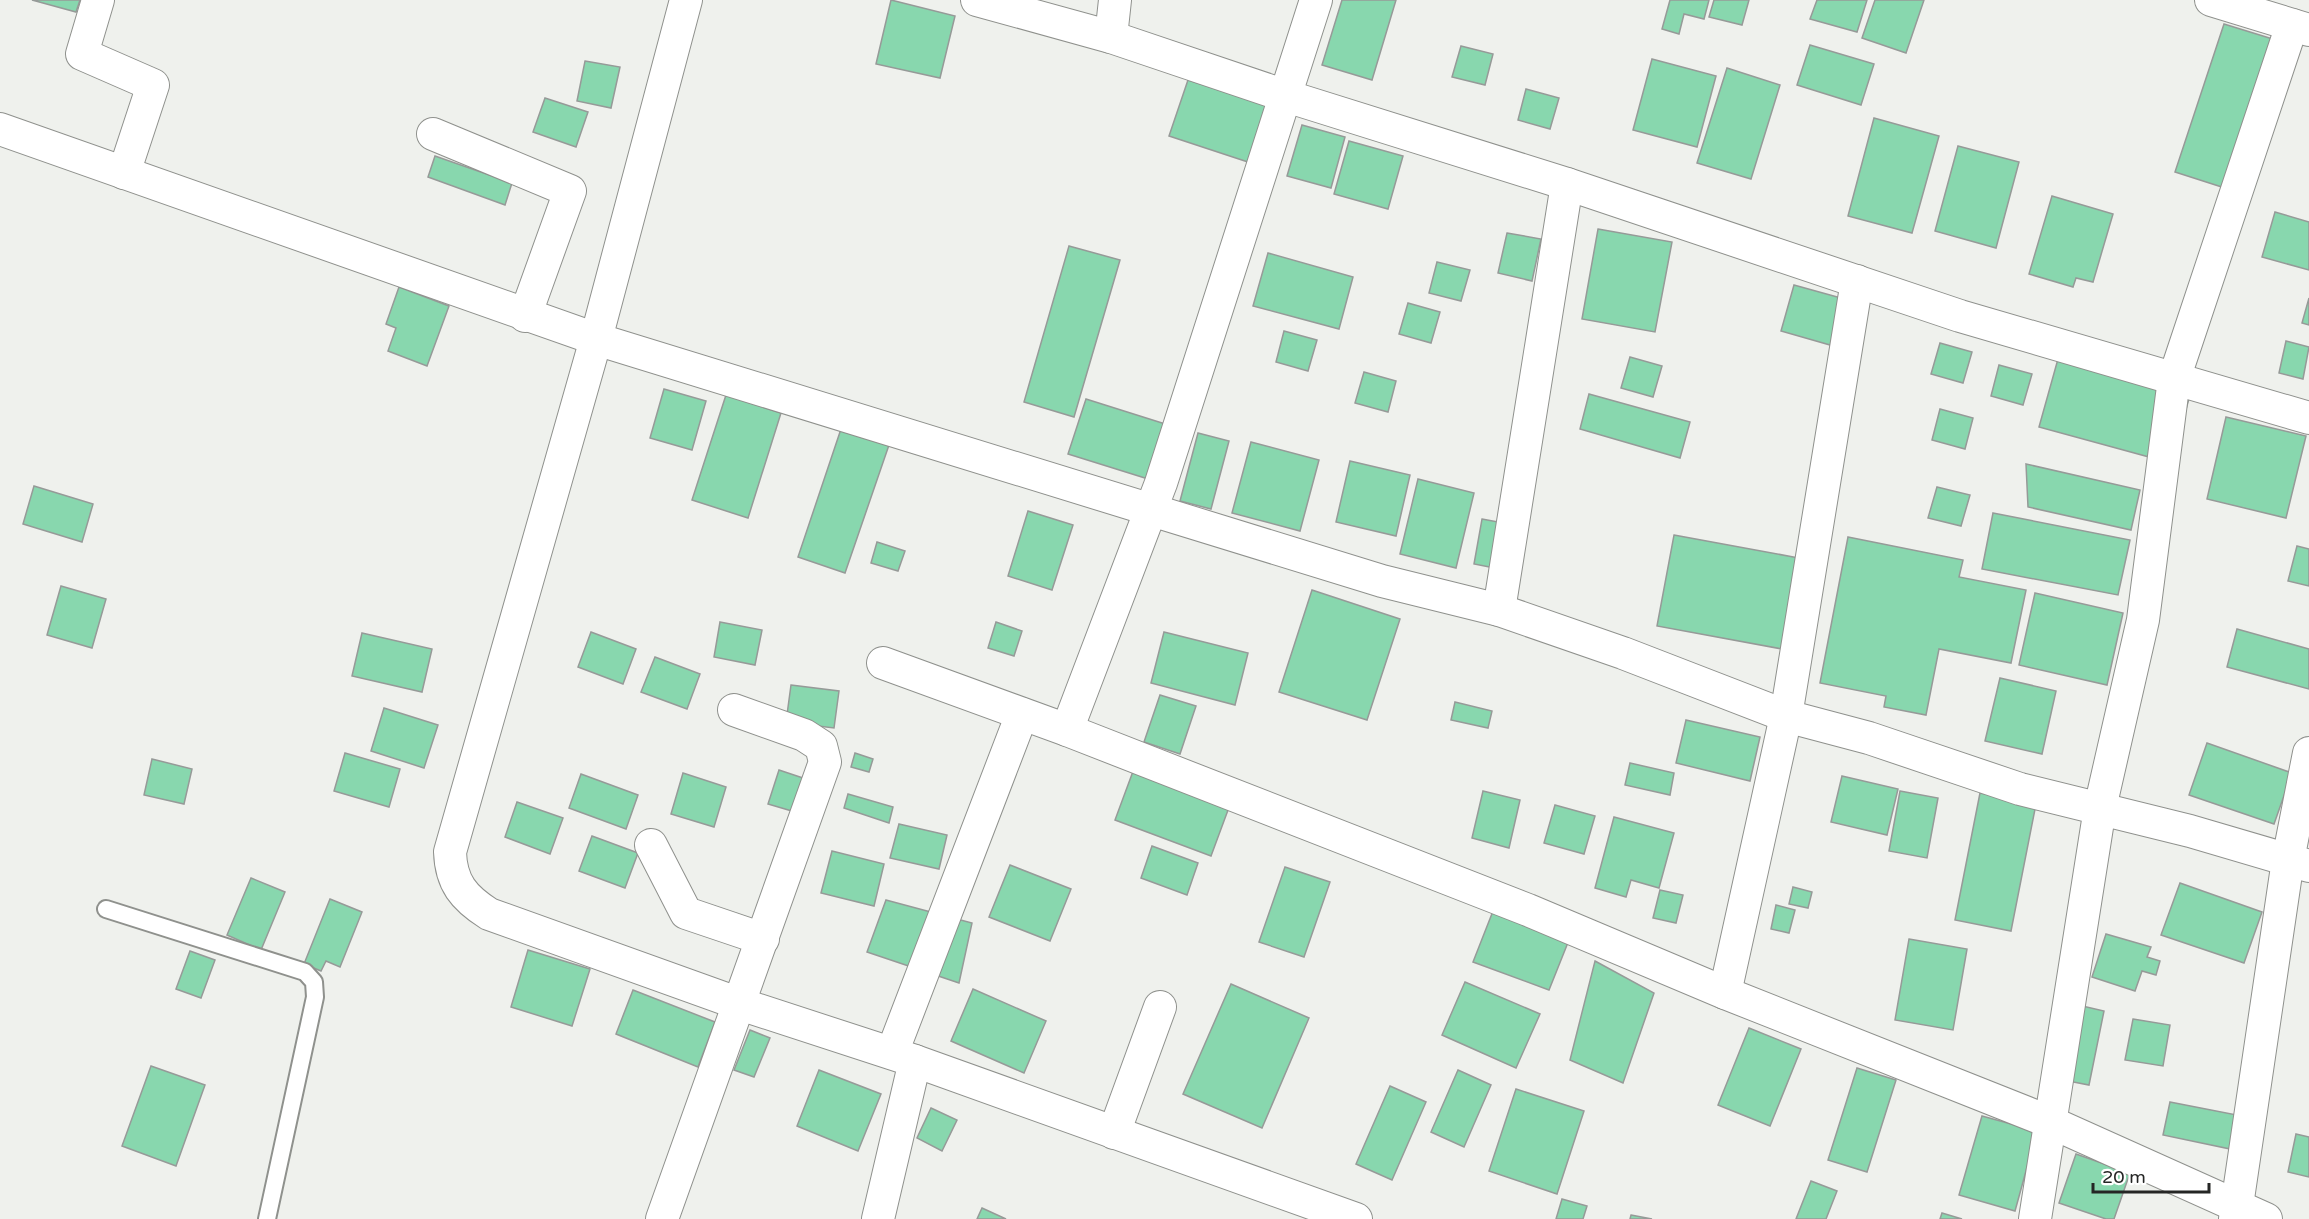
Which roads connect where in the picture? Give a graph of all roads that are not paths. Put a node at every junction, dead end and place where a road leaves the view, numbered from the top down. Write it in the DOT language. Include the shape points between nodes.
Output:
graph roads {
  1 [pos="98,0"];
  2 [pos="686,0"];
  3 [pos="977,0"];
  4 [pos="1116,0"];
  5 [pos="1316,0"];
  6 [pos="2211,0"];
  7 [pos="2301,27"];
  8 [pos="1111,36"];
  9 [pos="1286,96"];
  10 [pos="0,129"];
  11 [pos="433,134"];
  12 [pos="124,173"];
  13 [pos="1567,184"];
  14 [pos="1857,281"];
  15 [pos="525,316"];
  16 [pos="596,339"];
  17 [pos="2174,379"];
  18 [pos="2309,418"];
  19 [pos="1152,511"];
  20 [pos="1499,610"];
  21 [pos="883,663"];
  22 [pos="734,710"];
  23 [pos="1022,714"];
  24 [pos="1786,716"];
  25 [pos="1066,730"];
  26 [pos="2309,753"];
  27 [pos="2100,808"];
  28 [pos="651,845"];
  29 [pos="2298,863"];
  30 [pos="106,909"];
  31 [pos="763,939"];
  32 [pos="1725,993"];
  33 [pos="740,1004"];
  34 [pos="1160,1007"];
  35 [pos="904,1057"];
  36 [pos="2050,1122"];
  37 [pos="1114,1133"];
  38 [pos="2236,1213"];
  39 [pos="267,1219"];
  40 [pos="662,1219"];
  41 [pos="878,1219"];
  42 [pos="1356,1219"];
  43 [pos="2035,1219"];
  44 [pos="2266,1219"];
  1 -- 12 [label="street" via="82,54 153,85"];
  2 -- 16 [label="street"];
  3 -- 8 [label="street"];
  4 -- 8 [label="street"];
  5 -- 9 [label="street"];
  6 -- 7 [label="street"];
  7 -- 17 [label="street"];
  8 -- 9 [label="street"];
  9 -- 13 [label="street"];
  9 -- 19 [label="street"];
  10 -- 12 [label="street"];
  11 -- 15 [label="street" via="570,191"];
  12 -- 15 [label="street"];
  13 -- 14 [label="street"];
  13 -- 20 [label="street"];
  14 -- 17 [label="street" via="1960,316"];
  14 -- 24 [label="street"];
  15 -- 16 [label="street"];
  16 -- 19 [label="street"];
  16 -- 33 [label="street" via="450,852 451,869 456,886 469,902 489,914"];
  17 -- 18 [label="street"];
  17 -- 27 [label="street" via="2143,620"];
  19 -- 20 [label="street" via="1382,582"];
  19 -- 25 [label="street"];
  20 -- 24 [label="street"];
  21 -- 23 [label="street"];
  22 -- 31 [label="street" via="804,735 821,746 825,762"];
  23 -- 25 [label="street"];
  23 -- 35 [label="street"];
  24 -- 27 [label="street" via="1869,738 2020,789"];
  24 -- 32 [label="street"];
  25 -- 32 [label="street" via="1528,910"];
  26 -- 29 [label="street"];
  27 -- 29 [label="street"];
  27 -- 36 [label="street"];
  28 -- 31 [label="street" via="686,913"];
  29 -- 38 [label="street"];
  30 -- 39 [label="lane" via="305,972 314,982 315,997"];
  31 -- 33 [label="street"];
  32 -- 36 [label="street"];
  33 -- 35 [label="street"];
  33 -- 40 [label="street"];
  34 -- 37 [label="street"];
  35 -- 37 [label="street"];
  35 -- 41 [label="street"];
  36 -- 38 [label="street"];
  36 -- 43 [label="street"];
  37 -- 42 [label="street"];
  38 -- 44 [label="street"];
}
